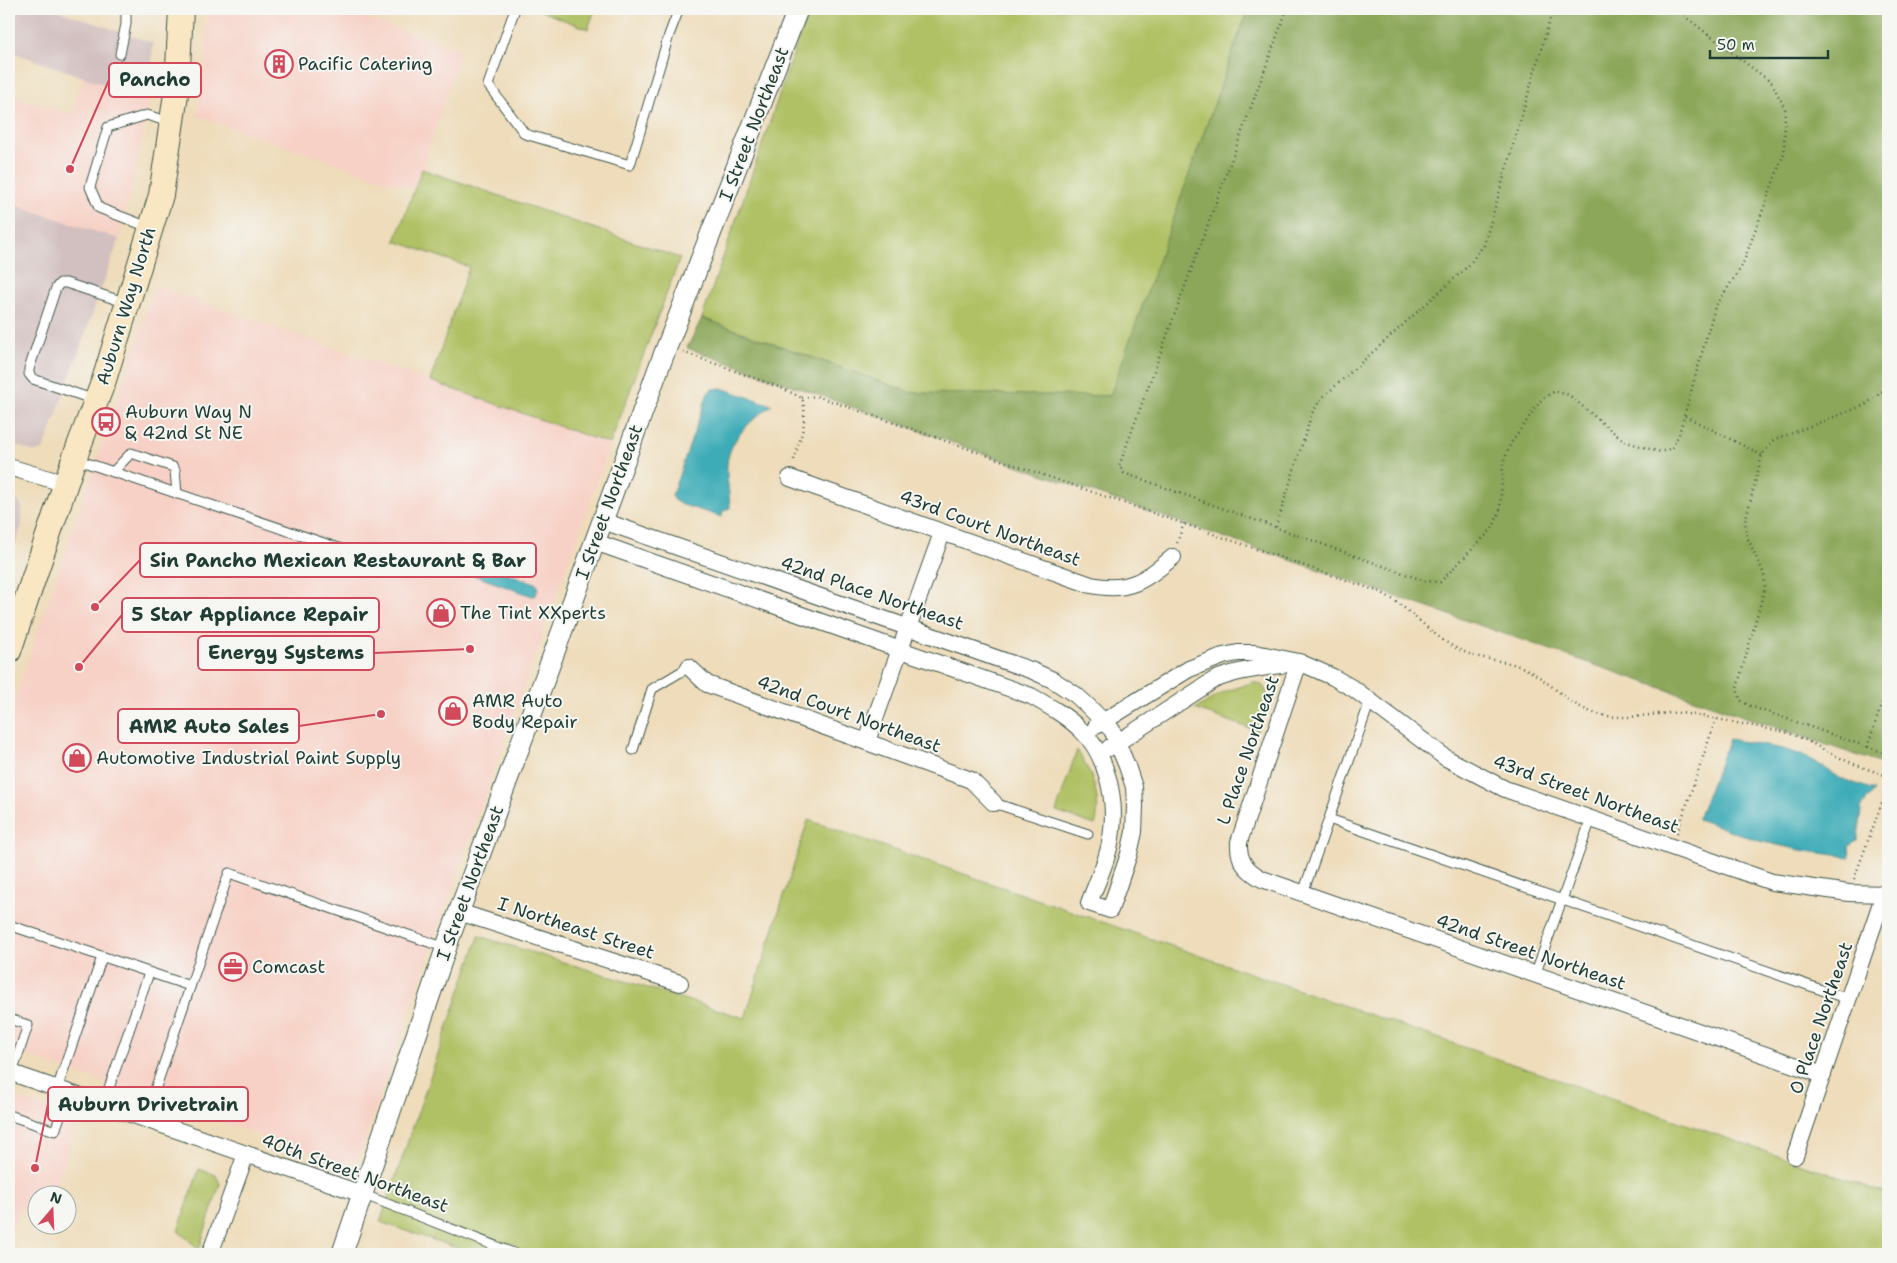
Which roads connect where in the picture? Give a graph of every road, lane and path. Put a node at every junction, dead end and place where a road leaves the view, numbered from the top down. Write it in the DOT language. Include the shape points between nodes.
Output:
graph roads {
  1 [pos="126,9"];
  2 [pos="181,9"];
  3 [pos="515,9"];
  4 [pos="679,9"];
  5 [pos="798,9"];
  6 [pos="1287,9"];
  7 [pos="1553,9"];
  8 [pos="1675,9"];
  9 [pos="120,54"];
  10 [pos="172,123"];
  11 [pos="151,228"];
  12 [pos="127,303"];
  13 [pos="667,346"];
  14 [pos="1888,378"];
  15 [pos="1884,390"];
  16 [pos="1888,391"];
  17 [pos="802,398"];
  18 [pos="96,401"];
  19 [pos="1685,416"];
  20 [pos="1762,455"];
  21 [pos="74,459"];
  22 [pos="9,467"];
  23 [pos="113,472"];
  24 [pos="790,478"];
  25 [pos="66,484"];
  26 [pos="177,494"];
  27 [pos="603,521"];
  28 [pos="1184,523"];
  29 [pos="1276,527"];
  30 [pos="942,533"];
  31 [pos="595,542"];
  32 [pos="1173,557"];
  33 [pos="392,566"];
  34 [pos="908,627"];
  35 [pos="9,650"];
  36 [pos="899,650"];
  37 [pos="1299,662"];
  38 [pos="689,667"];
  39 [pos="1888,686"];
  40 [pos="1370,701"];
  41 [pos="1716,719"];
  42 [pos="1111,731"];
  43 [pos="866,741"];
  44 [pos="1092,744"];
  45 [pos="1867,747"];
  46 [pos="633,750"];
  47 [pos="1888,754"];
  48 [pos="1888,776"];
  49 [pos="1888,786"];
  50 [pos="994,803"];
  51 [pos="1329,819"];
  52 [pos="1591,819"];
  53 [pos="1088,834"];
  54 [pos="1672,847"];
  55 [pos="1238,851"];
  56 [pos="1303,893"];
  57 [pos="1849,893"];
  58 [pos="1886,894"];
  59 [pos="1562,900"];
  60 [pos="459,912"];
  61 [pos="9,924"];
  62 [pos="446,948"];
  63 [pos="102,956"];
  64 [pos="149,973"];
  65 [pos="1535,974"];
  66 [pos="680,983"];
  67 [pos="190,986"];
  68 [pos="1848,999"];
  69 [pos="9,1019"];
  70 [pos="10,1073"];
  71 [pos="1823,1075"];
  72 [pos="62,1091"];
  73 [pos="103,1105"];
  74 [pos="12,1116"];
  75 [pos="144,1119"];
  76 [pos="246,1154"];
  77 [pos="1795,1156"];
  78 [pos="362,1194"];
  79 [pos="210,1254"];
  80 [pos="342,1254"];
  81 [pos="516,1254"];
  1 -- 9 [label="lane"];
  2 -- 10 [label="main road, Auburn Way North"];
  3 -- 4 [label="lane" via="488,85 525,134 630,165"];
  5 -- 13 [label="street, I Street Northeast"];
  6 -- 29 [label="path" via="1120,466 1124,473"];
  7 -- 29 [label="path" via="1484,245 1468,266 1321,399 1312,413"];
  8 -- 19 [label="path" via="1772,82 1786,109 1784,153 1742,266 1716,307"];
  10 -- 11 [label="main road, Auburn Way North" via="161,195"];
  10 -- 11 [label="lane" via="148,115 108,127 90,187 99,208"];
  11 -- 12 [label="main road, Auburn Way North"];
  12 -- 18 [label="main road, Auburn Way North"];
  12 -- 18 [label="lane" via="66,282 60,283 29,369 33,379"];
  13 -- 17 [label="path"];
  13 -- 27 [label="street, I Street Northeast"];
  14 -- 15 [label="path"];
  15 -- 16 [label="path"];
  15 -- 20 [label="path" via="1865,404 1774,440"];
  17 -- 24 [label="path" via="805,420"];
  17 -- 28 [label="path" via="816,396"];
  18 -- 21 [label="main road, Auburn Way North"];
  19 -- 20 [label="path"];
  19 -- 29 [label="path" via="1672,448 1660,452 1624,441 1569,395 1555,391 1542,399 1511,443 1502,462 1500,511 1492,529 1440,582 1425,581"];
  20 -- 45 [label="path" via="1745,522 1747,537 1764,574 1765,587 1737,688 1740,700"];
  21 -- 23 [label="lane"];
  21 -- 25 [label="main road, Auburn Way North"];
  22 -- 25 [label="street"];
  23 -- 26 [label="lane"];
  23 -- 26 [label="lane" via="131,453 173,467"];
  24 -- 30 [label="street, 43rd Court Northeast"];
  25 -- 35 [label="main road, Auburn Way North"];
  26 -- 33 [label="lane"];
  27 -- 31 [label="street, I Street Northeast"];
  27 -- 34 [label="street, 42nd Place Northeast"];
  28 -- 32 [label="path"];
  28 -- 41 [label="path" via="1380,592 1463,652 1528,670 1578,707 1615,717 1643,717 1670,712"];
  30 -- 32 [label="street, 43rd Court Northeast" via="1107,589 1120,588 1152,575"];
  30 -- 34 [label="street"];
  31 -- 36 [label="street"];
  31 -- 60 [label="street, I Street Northeast"];
  34 -- 36 [label="street"];
  34 -- 42 [label="street, 42nd Place Northeast" via="1054,680 1076,695"];
  36 -- 43 [label="street"];
  36 -- 44 [label="street" via="1031,696 1058,712"];
  37 -- 40 [label="street, 43rd Street Northeast" via="1333,677"];
  37 -- 42 [label="street, 43rd Street Northeast" via="1224,675"];
  37 -- 42 [label="street, 43rd Street Northeast" via="1255,653 1223,656 1189,669"];
  37 -- 55 [label="street, L Place Northeast"];
  38 -- 43 [label="street, 42nd Court Northeast" via="707,684"];
  38 -- 46 [label="lane" via="652,689"];
  39 -- 45 [label="path"];
  40 -- 51 [label="lane"];
  40 -- 52 [label="street, 43rd Street Northeast" via="1446,758 1473,774 1505,789"];
  41 -- 48 [label="path" via="1789,733"];
  41 -- 54 [label="path"];
  42 -- 44 [label="street, 43rd Street Northeast"];
  42 -- 44 [label="street, 43rd Street Northeast"];
  42 -- 44 [label="street" via="1134,787 1135,806 1129,854 1110,910 1090,903 1108,852 1112,830 1110,787"];
  43 -- 50 [label="street, 42nd Court Northeast" via="971,780"];
  45 -- 47 [label="path"];
  49 -- 57 [label="path"];
  50 -- 53 [label="lane"];
  51 -- 56 [label="lane"];
  51 -- 59 [label="lane"];
  52 -- 54 [label="street, 43rd Street Northeast"];
  52 -- 59 [label="lane"];
  54 -- 57 [label="street, 43rd Street Northeast" via="1772,882"];
  55 -- 56 [label="street, 42nd Street Northeast" via="1248,871"];
  56 -- 65 [label="street, 42nd Street Northeast"];
  57 -- 58 [label="street, 43rd Street Northeast"];
  58 -- 68 [label="street, O Place Northeast"];
  59 -- 65 [label="lane"];
  59 -- 68 [label="lane"];
  60 -- 62 [label="street, I Street Northeast"];
  60 -- 66 [label="street, I Northeast Street"];
  61 -- 63 [label="lane"];
  62 -- 67 [label="lane" via="229,873"];
  62 -- 78 [label="street, I Street Northeast"];
  63 -- 64 [label="lane"];
  63 -- 72 [label="lane"];
  64 -- 67 [label="lane"];
  64 -- 73 [label="lane"];
  65 -- 71 [label="street, 42nd Street Northeast"];
  67 -- 75 [label="lane"];
  68 -- 71 [label="street, O Place Northeast"];
  69 -- 70 [label="lane" via="28,1025"];
  70 -- 72 [label="street, 40th Street Northeast"];
  71 -- 77 [label="street, O Place Northeast"];
  72 -- 73 [label="street, 40th Street Northeast"];
  72 -- 74 [label="lane" via="55,1131"];
  73 -- 75 [label="street, 40th Street Northeast"];
  75 -- 76 [label="street, 40th Street Northeast"];
  76 -- 78 [label="street, 40th Street Northeast"];
  76 -- 79 [label="street"];
  78 -- 80 [label="street, I Street Northeast"];
  78 -- 81 [label="lane, 40th Street Northeast"];
}
